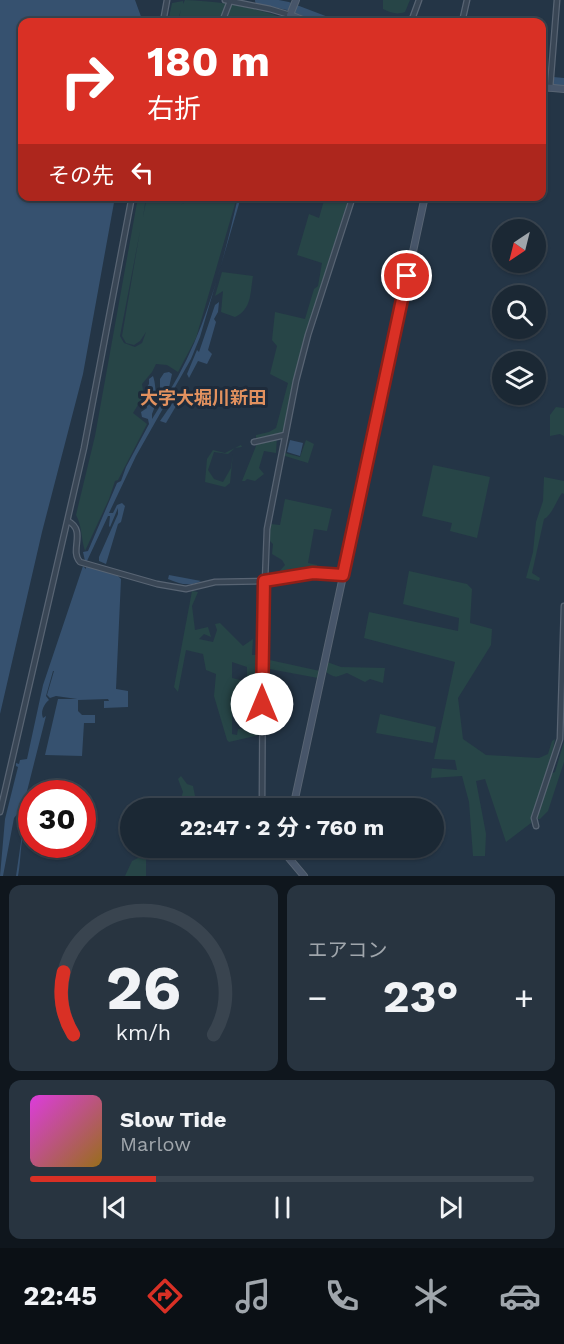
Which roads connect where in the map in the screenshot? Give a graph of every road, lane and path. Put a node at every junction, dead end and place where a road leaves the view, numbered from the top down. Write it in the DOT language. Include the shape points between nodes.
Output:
graph roads {
  1 [pos="167,0"];
  2 [pos="227,0"];
  3 [pos="418,0"];
  4 [pos="467,0"];
  5 [pos="557,0"];
  6 [pos="296,2"];
  7 [pos="290,14"];
  8 [pos="164,18"];
  9 [pos="223,18"];
  10 [pos="299,18"];
  11 [pos="412,18"];
  12 [pos="463,18"];
  13 [pos="546,87"];
  14 [pos="550,87"];
  15 [pos="564,89"];
  16 [pos="131,201"];
  17 [pos="351,201"];
  18 [pos="423,201"];
  19 [pos="285,435"];
  20 [pos="254,442"];
  21 [pos="68,521"];
  22 [pos="343,575"];
  23 [pos="264,581"];
  24 [pos="564,606"];
  25 [pos="262,798"];
  26 [pos="295,798"];
  27 [pos="0,812"];
  28 [pos="536,826"];
  29 [pos="289,858"];
  30 [pos="304,876"];
  1 -- 8 [label="street"];
  2 -- 7 [label="street"];
  2 -- 9 [label="street"];
  3 -- 11 [label="street"];
  4 -- 12 [label="street"];
  5 -- 14 [label="street"];
  6 -- 7 [label="main road"];
  7 -- 10 [label="main road"];
  13 -- 14 [label="main road"];
  14 -- 15 [label="main road"];
  16 -- 21 [label="street"];
  17 -- 19 [label="street" via="308,335"];
  18 -- 22 [label="main road"];
  19 -- 20 [label="street"];
  19 -- 23 [label="street" via="267,529"];
  21 -- 23 [label="street" via="78,535 76,558 80,562 186,589 208,583"];
  21 -- 27 [label="street"];
  22 -- 23 [label="street" via="313,573"];
  22 -- 26 [label="main road"];
  23 -- 25 [label="street"];
  24 -- 28 [label="street" via="560,739 534,818"];
  29 -- 30 [label="main road"];
}
